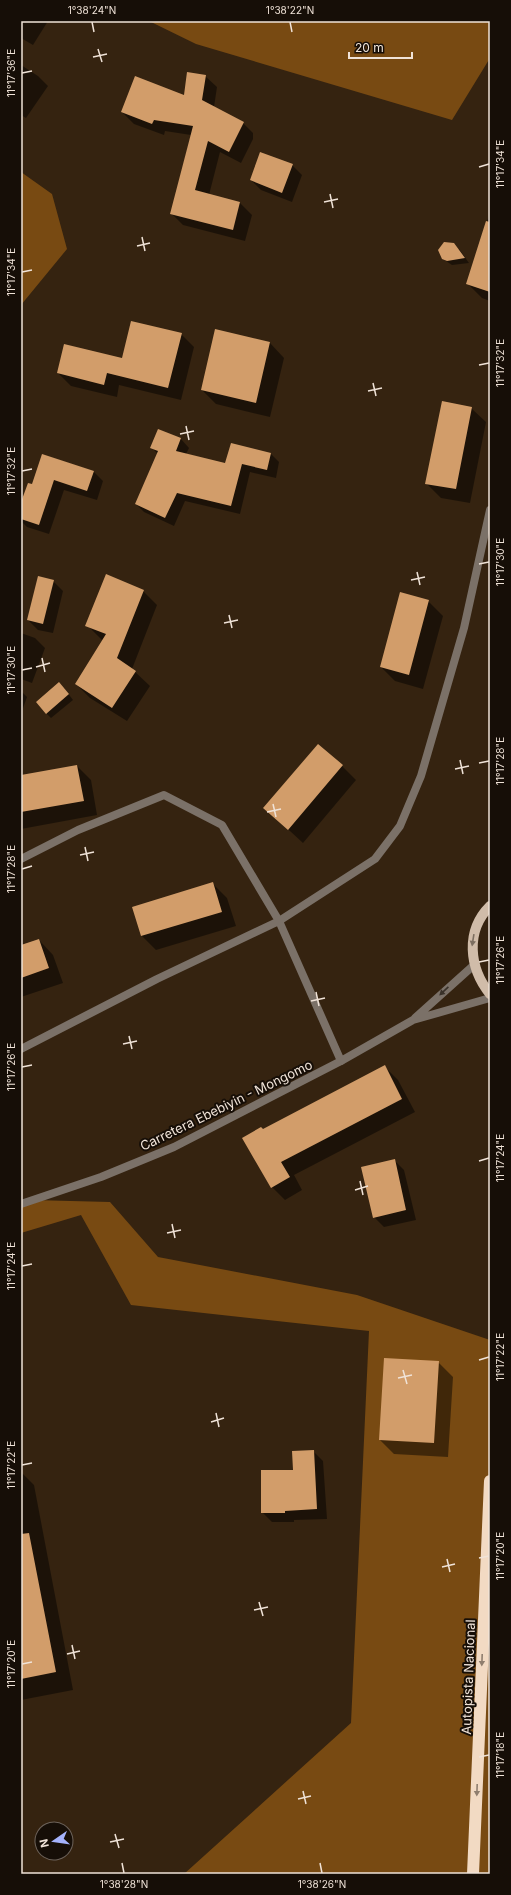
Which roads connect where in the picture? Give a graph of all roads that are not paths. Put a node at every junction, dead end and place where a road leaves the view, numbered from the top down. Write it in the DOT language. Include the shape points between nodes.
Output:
graph roads {
  1 [pos="490,510"];
  2 [pos="21,859"];
  3 [pos="490,906"];
  4 [pos="279,922"];
  5 [pos="474,965"];
  6 [pos="490,994"];
  7 [pos="490,998"];
  8 [pos="413,1020"];
  9 [pos="21,1050"];
  10 [pos="341,1061"];
  11 [pos="21,1204"];
  12 [pos="490,1481"];
  13 [pos="473,1874"];
  1 -- 4 [label="street" via="464,628 421,776 400,826 375,859"];
  2 -- 4 [label="street" via="78,830 164,795 222,825"];
  3 -- 5 [label="main road, one-way" via="478,922 474,936"];
  4 -- 9 [label="street" via="157,979"];
  4 -- 10 [label="street"];
  5 -- 6 [label="main road" via="481,983"];
  5 -- 8 [label="street, Carretera Ebebiyin - Mongomo, one-way"];
  7 -- 8 [label="street, Carretera Ebebiyin - Mongomo"];
  8 -- 10 [label="street, Carretera Ebebiyin - Mongomo"];
  10 -- 11 [label="street, Carretera Ebebiyin - Mongomo" via="174,1147 101,1177"];
  12 -- 13 [label="highway, Autopista Nacional, one-way"];
}
